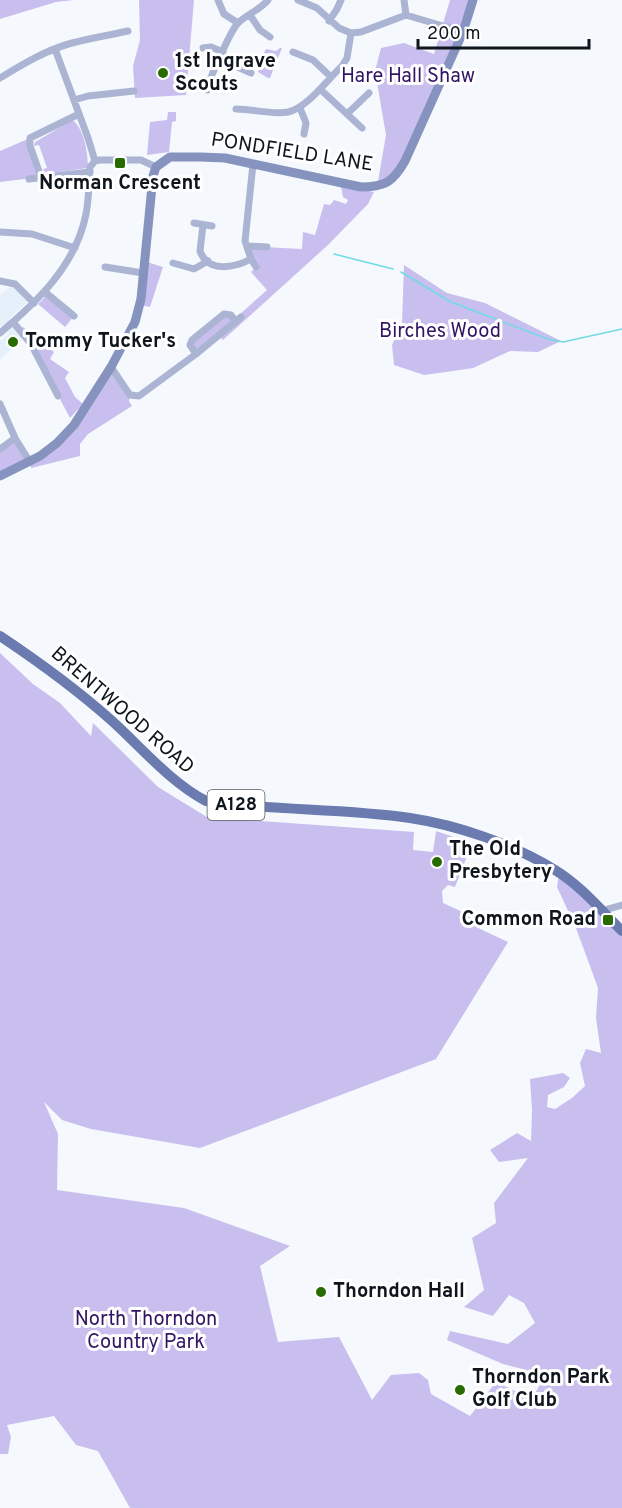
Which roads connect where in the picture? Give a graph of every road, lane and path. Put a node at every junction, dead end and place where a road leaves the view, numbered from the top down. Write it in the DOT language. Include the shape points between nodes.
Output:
graph roads {
  1 [pos="218,0"];
  2 [pos="268,0"];
  3 [pos="298,0"];
  4 [pos="341,0"];
  5 [pos="404,0"];
  6 [pos="473,0"];
  7 [pos="250,15"];
  8 [pos="406,15"];
  9 [pos="329,21"];
  10 [pos="238,23"];
  11 [pos="128,31"];
  12 [pos="462,32"];
  13 [pos="351,33"];
  14 [pos="270,37"];
  15 [pos="202,48"];
  16 [pos="55,49"];
  17 [pos="293,52"];
  18 [pos="221,56"];
  19 [pos="250,73"];
  20 [pos="331,77"];
  21 [pos="0,78"];
  22 [pos="320,88"];
  23 [pos="207,90"];
  24 [pos="134,91"];
  25 [pos="369,93"];
  26 [pos="74,100"];
  27 [pos="300,108"];
  28 [pos="236,109"];
  29 [pos="79,114"];
  30 [pos="347,114"];
  31 [pos="362,128"];
  32 [pos="304,134"];
  33 [pos="95,161"];
  34 [pos="253,164"];
  35 [pos="156,167"];
  36 [pos="90,172"];
  37 [pos="41,177"];
  38 [pos="28,179"];
  39 [pos="194,223"];
  40 [pos="203,225"];
  41 [pos="212,226"];
  42 [pos="0,232"];
  43 [pos="247,246"];
  44 [pos="267,247"];
  45 [pos="75,248"];
  46 [pos="251,259"];
  47 [pos="208,261"];
  48 [pos="173,263"];
  49 [pos="105,267"];
  50 [pos="256,267"];
  51 [pos="143,273"];
  52 [pos="0,281"];
  53 [pos="45,292"];
  54 [pos="34,303"];
  55 [pos="74,316"];
  56 [pos="13,322"];
  57 [pos="0,333"];
  58 [pos="196,354"];
  59 [pos="111,367"];
  60 [pos="58,396"];
  61 [pos="0,404"];
  62 [pos="15,438"];
  63 [pos="0,449"];
  64 [pos="30,462"];
  65 [pos="0,476"];
  66 [pos="0,636"];
  67 [pos="622,905"];
  68 [pos="601,911"];
  69 [pos="622,931"];
  1 -- 10 [label="street" via="224,14"];
  2 -- 7 [label="street"];
  3 -- 9 [label="street" via="317,8"];
  4 -- 9 [label="street"];
  5 -- 8 [label="street"];
  6 -- 12 [label="street"];
  7 -- 10 [label="street"];
  7 -- 14 [label="street"];
  8 -- 12 [label="street"];
  8 -- 13 [label="street"];
  9 -- 13 [label="street"];
  10 -- 18 [label="street"];
  11 -- 16 [label="street"];
  12 -- 34 [label="street, PONDFIELD LANE" via="397,175 388,183 361,187"];
  13 -- 20 [label="street" via="347,58"];
  15 -- 18 [label="street" via="211,47"];
  16 -- 21 [label="street"];
  16 -- 26 [label="street"];
  17 -- 20 [label="street" via="313,60"];
  18 -- 19 [label="street"];
  18 -- 23 [label="street"];
  20 -- 22 [label="street"];
  22 -- 27 [label="street"];
  22 -- 30 [label="street"];
  24 -- 26 [label="street"];
  25 -- 30 [label="street"];
  26 -- 29 [label="street"];
  27 -- 28 [label="street" via="287,112"];
  27 -- 32 [label="street" via="306,123"];
  29 -- 33 [label="street"];
  29 -- 37 [label="street" via="30,138"];
  30 -- 31 [label="street"];
  33 -- 35 [label="street" via="141,160"];
  33 -- 36 [label="street"];
  34 -- 35 [label="street, PONDFIELD LANE" via="225,158 176,156"];
  34 -- 43 [label="street"];
  35 -- 51 [label="street"];
  36 -- 37 [label="street"];
  36 -- 45 [label="street" via="86,215"];
  37 -- 38 [label="street"];
  39 -- 40 [label="street"];
  40 -- 41 [label="street"];
  40 -- 47 [label="street" via="200,250"];
  42 -- 45 [label="street" via="32,234"];
  43 -- 44 [label="street"];
  43 -- 46 [label="street"];
  45 -- 53 [label="street"];
  46 -- 47 [label="street" via="226,268"];
  46 -- 50 [label="street"];
  47 -- 48 [label="street" via="194,269"];
  49 -- 51 [label="street"];
  51 -- 59 [label="street" via="139,312"];
  52 -- 54 [label="street" via="15,284"];
  53 -- 54 [label="street"];
  53 -- 55 [label="street"];
  54 -- 56 [label="street"];
  56 -- 57 [label="street"];
  56 -- 60 [label="street" via="31,344"];
  58 -- 58 [label="street" via="190,345 192,340 224,314 238,319"];
  58 -- 59 [label="street" via="132,398"];
  59 -- 64 [label="street" via="74,425"];
  61 -- 62 [label="street"];
  62 -- 63 [label="street"];
  62 -- 64 [label="street"];
  64 -- 65 [label="street"];
  66 -- 68 [label="main road, BRENTWOOD ROAD / A128" via="53,673 109,718 188,792 206,801 409,818 450,826 513,849 555,870"];
  67 -- 68 [label="street"];
  68 -- 69 [label="main road, BRENTWOOD ROAD / A128"];
}
